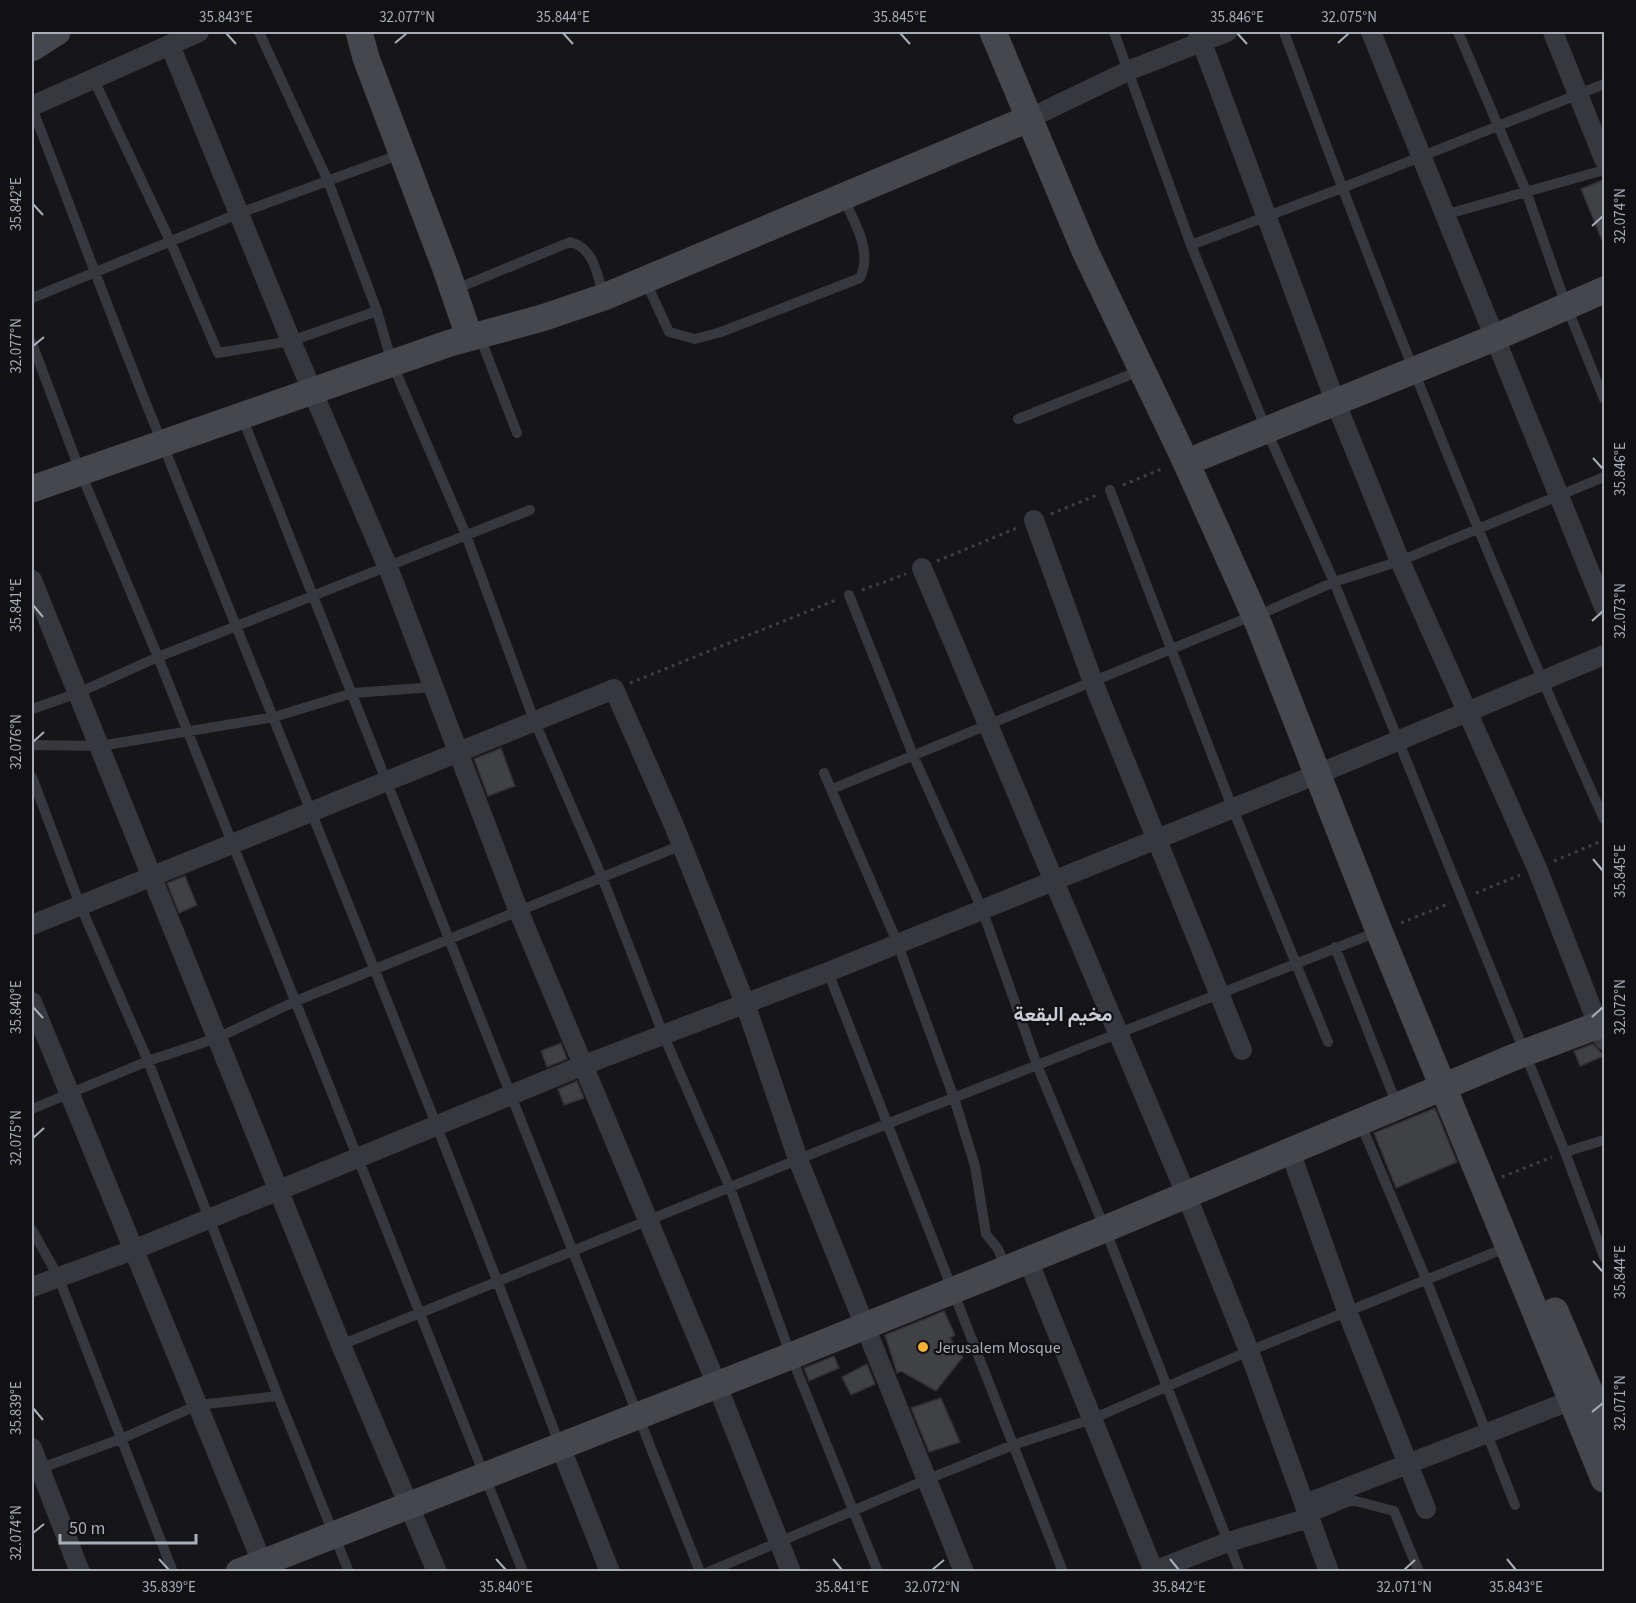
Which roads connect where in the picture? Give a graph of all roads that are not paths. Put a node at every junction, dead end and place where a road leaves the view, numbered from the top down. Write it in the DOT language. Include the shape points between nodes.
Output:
graph roads {
  1 [pos="57,32"];
  2 [pos="199,32"];
  3 [pos="260,32"];
  4 [pos="359,32"];
  5 [pos="375,32"];
  6 [pos="993,32"];
  7 [pos="1011,32"];
  8 [pos="1114,32"];
  9 [pos="1227,32"];
  10 [pos="1284,32"];
  11 [pos="1371,32"];
  12 [pos="1458,32"];
  13 [pos="1553,32"];
  14 [pos="1200,37"];
  15 [pos="170,45"];
  16 [pos="32,48"];
  17 [pos="1130,70"];
  18 [pos="93,78"];
  19 [pos="1605,84"];
  20 [pos="1579,96"];
  21 [pos="32,107"];
  22 [pos="1034,115"];
  23 [pos="1498,126"];
  24 [pos="401,154"];
  25 [pos="1421,157"];
  26 [pos="1605,159"];
  27 [pos="1605,170"];
  28 [pos="328,181"];
  29 [pos="1342,189"];
  30 [pos="1526,190"];
  31 [pos="843,197"];
  32 [pos="240,213"];
  33 [pos="1444,215"];
  34 [pos="1266,217"];
  35 [pos="171,243"];
  36 [pos="1191,245"];
  37 [pos="97,273"];
  38 [pos="645,280"];
  39 [pos="463,286"];
  40 [pos="1605,290"];
  41 [pos="604,297"];
  42 [pos="32,298"];
  43 [pos="1566,305"];
  44 [pos="377,311"];
  45 [pos="474,335"];
  46 [pos="1494,338"];
  47 [pos="291,341"];
  48 [pos="32,343"];
  49 [pos="392,363"];
  50 [pos="1143,370"];
  51 [pos="1412,370"];
  52 [pos="312,392"];
  53 [pos="1605,399"];
  54 [pos="1335,401"];
  55 [pos="241,415"];
  56 [pos="1018,418"];
  57 [pos="1266,429"];
  58 [pos="517,432"];
  59 [pos="162,443"];
  60 [pos="1194,458"];
  61 [pos="80,471"];
  62 [pos="1605,477"];
  63 [pos="32,489"];
  64 [pos="1110,489"];
  65 [pos="1559,495"];
  66 [pos="530,510"];
  67 [pos="1034,520"];
  68 [pos="1477,530"];
  69 [pos="466,535"];
  70 [pos="1400,561"];
  71 [pos="387,566"];
  72 [pos="922,568"];
  73 [pos="32,580"];
  74 [pos="1334,582"];
  75 [pos="849,595"];
  76 [pos="314,596"];
  77 [pos="1605,607"];
  78 [pos="1262,612"];
  79 [pos="238,626"];
  80 [pos="1171,649"];
  81 [pos="1605,655"];
  82 [pos="158,657"];
  83 [pos="1541,680"];
  84 [pos="1093,681"];
  85 [pos="435,687"];
  86 [pos="78,693"];
  87 [pos="353,693"];
  88 [pos="32,709"];
  89 [pos="1467,711"];
  90 [pos="274,717"];
  91 [pos="534,720"];
  92 [pos="988,724"];
  93 [pos="188,730"];
  94 [pos="1396,740"];
  95 [pos="32,745"];
  96 [pos="100,746"];
  97 [pos="456,752"];
  98 [pos="913,756"];
  99 [pos="1323,772"];
  100 [pos="824,773"];
  101 [pos="32,777"];
  102 [pos="387,780"];
  103 [pos="832,789"];
  104 [pos="1232,807"];
  105 [pos="311,812"];
  106 [pos="1605,819"];
  107 [pos="1156,837"];
  108 [pos="232,843"];
  109 [pos="682,846"];
  110 [pos="602,877"];
  111 [pos="150,878"];
  112 [pos="1053,881"];
  113 [pos="80,905"];
  114 [pos="982,909"];
  115 [pos="519,912"];
  116 [pos="32,925"];
  117 [pos="1387,928"];
  118 [pos="450,939"];
  119 [pos="897,942"];
  120 [pos="1335,947"];
  121 [pos="1296,961"];
  122 [pos="374,970"];
  123 [pos="828,972"];
  124 [pos="1219,992"];
  125 [pos="296,1001"];
  126 [pos="32,1002"];
  127 [pos="745,1004"];
  128 [pos="1603,1030"];
  129 [pos="663,1034"];
  130 [pos="1117,1034"];
  131 [pos="217,1038"];
  132 [pos="1328,1042"];
  133 [pos="1242,1050"];
  134 [pos="1524,1053"];
  135 [pos="148,1061"];
  136 [pos="584,1065"];
  137 [pos="1037,1065"];
  138 [pos="1452,1084"];
  139 [pos="71,1093"];
  140 [pos="511,1095"];
  141 [pos="954,1098"];
  142 [pos="1397,1105"];
  143 [pos="32,1109"];
  144 [pos="1360,1122"];
  145 [pos="890,1124"];
  146 [pos="435,1126"];
  147 [pos="1605,1140"];
  148 [pos="1290,1152"];
  149 [pos="1565,1152"];
  150 [pos="358,1157"];
  151 [pos="799,1162"];
  152 [pos="730,1188"];
  153 [pos="278,1190"];
  154 [pos="1186,1194"];
  155 [pos="209,1219"];
  156 [pos="649,1221"];
  157 [pos="1105,1229"];
  158 [pos="32,1230"];
  159 [pos="1509,1246"];
  160 [pos="133,1250"];
  161 [pos="574,1251"];
  162 [pos="1605,1257"];
  163 [pos="1017,1264"];
  164 [pos="58,1276"];
  165 [pos="1426,1279"];
  166 [pos="498,1281"];
  167 [pos="32,1287"];
  168 [pos="951,1290"];
  169 [pos="1347,1311"];
  170 [pos="420,1312"];
  171 [pos="867,1325"];
  172 [pos="341,1345"];
  173 [pos="1249,1351"];
  174 [pos="791,1356"];
  175 [pos="717,1385"];
  176 [pos="1167,1385"];
  177 [pos="1589,1392"];
  178 [pos="278,1396"];
  179 [pos="198,1405"];
  180 [pos="636,1415"];
  181 [pos="1092,1419"];
  182 [pos="1605,1425"];
  183 [pos="1487,1434"];
  184 [pos="123,1438"];
  185 [pos="1013,1445"];
  186 [pos="560,1446"];
  187 [pos="32,1448"];
  188 [pos="1406,1464"];
  189 [pos="36,1470"];
  190 [pos="485,1476"];
  191 [pos="928,1479"];
  192 [pos="1605,1479"];
  193 [pos="410,1505"];
  194 [pos="1515,1505"];
  195 [pos="1426,1509"];
  196 [pos="853,1511"];
  197 [pos="1307,1511"];
  198 [pos="333,1533"];
  199 [pos="779,1540"];
  200 [pos="1228,1542"];
  201 [pos="256,1568"];
  202 [pos="1153,1571"];
  203 [pos="80,1572"];
  204 [pos="173,1572"];
  205 [pos="349,1572"];
  206 [pos="437,1572"];
  207 [pos="523,1572"];
  208 [pos="610,1572"];
  209 [pos="700,1572"];
  210 [pos="708,1572"];
  211 [pos="791,1572"];
  212 [pos="878,1572"];
  213 [pos="964,1572"];
  214 [pos="1063,1572"];
  215 [pos="1240,1572"];
  216 [pos="1329,1572"];
  217 [pos="1419,1572"];
  1 -- 16 [label="street"];
  2 -- 15 [label="street"];
  3 -- 28 [label="lane"];
  4 -- 24 [label="street"];
  5 -- 39 [label="street" via="387,79"];
  6 -- 22 [label="street"];
  7 -- 22 [label="street"];
  8 -- 17 [label="lane"];
  9 -- 14 [label="street"];
  10 -- 29 [label="lane"];
  11 -- 25 [label="street"];
  12 -- 23 [label="lane"];
  13 -- 20 [label="street"];
  14 -- 17 [label="street"];
  14 -- 34 [label="street"];
  15 -- 18 [label="street"];
  15 -- 32 [label="street"];
  17 -- 22 [label="street"];
  17 -- 36 [label="lane"];
  18 -- 21 [label="street"];
  18 -- 35 [label="lane"];
  19 -- 20 [label="lane"];
  20 -- 23 [label="lane"];
  20 -- 26 [label="street"];
  21 -- 37 [label="lane"];
  22 -- 31 [label="street"];
  22 -- 50 [label="street" via="1085,251"];
  22 -- 60 [label="street" via="1118,286"];
  23 -- 25 [label="lane"];
  23 -- 30 [label="lane"];
  24 -- 28 [label="lane"];
  24 -- 45 [label="street"];
  25 -- 29 [label="lane"];
  25 -- 33 [label="street"];
  27 -- 30 [label="lane"];
  28 -- 32 [label="lane"];
  28 -- 44 [label="lane"];
  29 -- 34 [label="lane"];
  29 -- 51 [label="lane"];
  30 -- 33 [label="lane"];
  30 -- 43 [label="lane"];
  31 -- 38 [label="street"];
  31 -- 38 [label="lane" via="866,255 860,278 695,339 669,332"];
  32 -- 35 [label="lane"];
  32 -- 47 [label="street"];
  33 -- 46 [label="street"];
  34 -- 36 [label="lane"];
  34 -- 54 [label="street"];
  35 -- 37 [label="lane"];
  35 -- 47 [label="lane" via="218,353"];
  36 -- 57 [label="lane"];
  37 -- 42 [label="lane"];
  37 -- 59 [label="lane"];
  38 -- 41 [label="street"];
  39 -- 41 [label="lane" via="570,242 590,253"];
  39 -- 45 [label="street"];
  40 -- 43 [label="street"];
  41 -- 45 [label="street"];
  43 -- 46 [label="street"];
  43 -- 53 [label="lane"];
  44 -- 47 [label="lane"];
  44 -- 49 [label="lane"];
  45 -- 49 [label="street"];
  45 -- 58 [label="lane"];
  46 -- 51 [label="street"];
  46 -- 65 [label="street"];
  47 -- 52 [label="street"];
  48 -- 61 [label="lane"];
  49 -- 52 [label="street"];
  49 -- 69 [label="lane"];
  50 -- 56 [label="lane"];
  50 -- 60 [label="street"];
  51 -- 54 [label="street"];
  51 -- 68 [label="lane"];
  52 -- 55 [label="street"];
  52 -- 71 [label="street"];
  54 -- 57 [label="street"];
  54 -- 70 [label="street"];
  55 -- 59 [label="street"];
  55 -- 76 [label="lane"];
  57 -- 60 [label="street"];
  57 -- 74 [label="lane"];
  59 -- 61 [label="street"];
  59 -- 79 [label="lane"];
  60 -- 78 [label="street"];
  61 -- 63 [label="street"];
  61 -- 82 [label="lane"];
  62 -- 65 [label="lane"];
  64 -- 80 [label="lane"];
  65 -- 68 [label="lane"];
  65 -- 77 [label="street"];
  66 -- 69 [label="lane"];
  67 -- 84 [label="street"];
  68 -- 70 [label="lane"];
  68 -- 83 [label="lane"];
  69 -- 71 [label="lane"];
  69 -- 91 [label="lane"];
  70 -- 74 [label="lane"];
  70 -- 89 [label="street"];
  71 -- 76 [label="lane"];
  71 -- 85 [label="street"];
  72 -- 92 [label="street"];
  73 -- 86 [label="street"];
  74 -- 78 [label="lane"];
  74 -- 94 [label="lane"];
  75 -- 98 [label="lane"];
  76 -- 79 [label="lane"];
  76 -- 87 [label="lane"];
  78 -- 80 [label="lane"];
  78 -- 99 [label="street"];
  79 -- 82 [label="lane"];
  79 -- 90 [label="lane"];
  80 -- 84 [label="lane"];
  80 -- 104 [label="lane"];
  81 -- 83 [label="street"];
  82 -- 86 [label="lane"];
  82 -- 93 [label="lane"];
  83 -- 89 [label="street"];
  83 -- 106 [label="lane"];
  84 -- 92 [label="lane"];
  84 -- 107 [label="street"];
  85 -- 87 [label="lane"];
  85 -- 97 [label="street"];
  86 -- 88 [label="lane"];
  86 -- 96 [label="street"];
  87 -- 90 [label="lane"];
  87 -- 102 [label="lane"];
  89 -- 94 [label="street"];
  89 -- 128 [label="street"];
  90 -- 93 [label="lane"];
  90 -- 105 [label="lane"];
  91 -- 97 [label="street"];
  91 -- 109 [label="street" via="615,689"];
  91 -- 110 [label="lane"];
  92 -- 98 [label="lane"];
  92 -- 112 [label="street"];
  93 -- 96 [label="lane"];
  93 -- 108 [label="lane"];
  94 -- 99 [label="street"];
  94 -- 134 [label="lane"];
  95 -- 96 [label="lane"];
  96 -- 111 [label="street"];
  97 -- 102 [label="street"];
  97 -- 115 [label="street"];
  98 -- 103 [label="lane"];
  98 -- 114 [label="lane"];
  99 -- 104 [label="street"];
  99 -- 117 [label="street"];
  100 -- 103 [label="lane"];
  101 -- 113 [label="lane"];
  102 -- 105 [label="street"];
  102 -- 118 [label="lane"];
  103 -- 119 [label="lane"];
  104 -- 107 [label="street"];
  104 -- 121 [label="lane"];
  105 -- 108 [label="street"];
  105 -- 122 [label="lane"];
  107 -- 112 [label="street"];
  107 -- 124 [label="street"];
  108 -- 111 [label="street"];
  108 -- 125 [label="lane"];
  109 -- 110 [label="lane"];
  109 -- 127 [label="street"];
  110 -- 115 [label="lane"];
  110 -- 129 [label="lane"];
  111 -- 113 [label="street"];
  111 -- 131 [label="street"];
  112 -- 114 [label="street"];
  112 -- 130 [label="street"];
  113 -- 116 [label="street"];
  113 -- 135 [label="lane"];
  114 -- 119 [label="street"];
  114 -- 137 [label="lane"];
  115 -- 118 [label="lane"];
  115 -- 136 [label="street"];
  117 -- 120 [label="lane"];
  117 -- 138 [label="street"];
  118 -- 122 [label="lane"];
  118 -- 140 [label="lane"];
  119 -- 123 [label="street"];
  119 -- 141 [label="lane"];
  120 -- 121 [label="lane"];
  120 -- 142 [label="lane"];
  121 -- 124 [label="lane"];
  121 -- 132 [label="lane"];
  122 -- 125 [label="lane"];
  122 -- 146 [label="lane"];
  123 -- 127 [label="street"];
  123 -- 145 [label="lane"];
  124 -- 130 [label="lane"];
  124 -- 133 [label="street"];
  125 -- 131 [label="lane"];
  125 -- 150 [label="lane"];
  126 -- 139 [label="street"];
  127 -- 129 [label="street"];
  127 -- 151 [label="street"];
  128 -- 134 [label="street"];
  129 -- 136 [label="street"];
  129 -- 152 [label="lane"];
  130 -- 137 [label="lane"];
  130 -- 154 [label="street"];
  131 -- 135 [label="lane"];
  131 -- 153 [label="street"];
  134 -- 138 [label="street"];
  134 -- 149 [label="lane"];
  135 -- 139 [label="lane"];
  135 -- 155 [label="lane"];
  136 -- 140 [label="street"];
  136 -- 156 [label="street"];
  137 -- 141 [label="lane"];
  137 -- 157 [label="lane"];
  138 -- 142 [label="street"];
  138 -- 159 [label="street"];
  138 -- 177 [label="street"];
  139 -- 143 [label="lane"];
  139 -- 160 [label="street"];
  140 -- 146 [label="street"];
  140 -- 161 [label="lane"];
  141 -- 145 [label="lane"];
  141 -- 163 [label="lane" via="975,1166 986,1234 998,1250"];
  142 -- 144 [label="street"];
  144 -- 148 [label="street"];
  144 -- 165 [label="lane"];
  145 -- 151 [label="lane"];
  145 -- 168 [label="lane"];
  146 -- 150 [label="street"];
  146 -- 166 [label="lane"];
  147 -- 149 [label="lane"];
  148 -- 154 [label="street"];
  148 -- 169 [label="street"];
  149 -- 162 [label="lane"];
  150 -- 153 [label="street"];
  150 -- 170 [label="lane"];
  151 -- 152 [label="lane"];
  151 -- 171 [label="street"];
  152 -- 156 [label="lane"];
  152 -- 174 [label="lane"];
  153 -- 155 [label="street"];
  153 -- 172 [label="street"];
  154 -- 157 [label="street"];
  154 -- 173 [label="street"];
  155 -- 160 [label="street"];
  155 -- 178 [label="lane"];
  156 -- 161 [label="lane"];
  156 -- 175 [label="street"];
  157 -- 163 [label="street"];
  157 -- 176 [label="lane"];
  158 -- 164 [label="lane"];
  159 -- 165 [label="lane"];
  159 -- 177 [label="street"];
  160 -- 164 [label="street"];
  160 -- 179 [label="street"];
  161 -- 166 [label="lane"];
  161 -- 180 [label="lane"];
  163 -- 168 [label="street"];
  163 -- 181 [label="street"];
  164 -- 167 [label="street"];
  164 -- 184 [label="lane"];
  165 -- 169 [label="lane"];
  165 -- 183 [label="lane"];
  166 -- 170 [label="lane"];
  166 -- 186 [label="lane"];
  168 -- 171 [label="street"];
  168 -- 185 [label="lane"];
  169 -- 173 [label="lane"];
  169 -- 188 [label="street"];
  170 -- 172 [label="lane"];
  170 -- 190 [label="lane"];
  171 -- 174 [label="street"];
  171 -- 191 [label="street"];
  172 -- 193 [label="street"];
  173 -- 176 [label="lane"];
  173 -- 197 [label="street"];
  174 -- 175 [label="street"];
  174 -- 196 [label="lane"];
  175 -- 180 [label="street"];
  175 -- 199 [label="street"];
  176 -- 181 [label="lane"];
  176 -- 200 [label="lane"];
  177 -- 182 [label="street"];
  177 -- 183 [label="street"];
  177 -- 192 [label="street"];
  178 -- 179 [label="lane"];
  178 -- 198 [label="lane"];
  179 -- 184 [label="lane"];
  179 -- 201 [label="street"];
  180 -- 186 [label="street"];
  180 -- 209 [label="lane"];
  181 -- 185 [label="lane"];
  181 -- 202 [label="street"];
  183 -- 188 [label="street"];
  183 -- 194 [label="lane"];
  184 -- 189 [label="lane"];
  184 -- 204 [label="lane"];
  185 -- 191 [label="lane"];
  185 -- 214 [label="lane"];
  186 -- 190 [label="street"];
  186 -- 208 [label="street"];
  187 -- 189 [label="street"];
  188 -- 195 [label="street"];
  188 -- 197 [label="street"];
  189 -- 203 [label="street"];
  190 -- 193 [label="street"];
  190 -- 207 [label="lane"];
  191 -- 196 [label="lane"];
  191 -- 213 [label="street"];
  193 -- 198 [label="street"];
  193 -- 206 [label="street"];
  196 -- 199 [label="lane"];
  196 -- 212 [label="lane"];
  197 -- 200 [label="street"];
  197 -- 216 [label="street"];
  197 -- 217 [label="lane" via="1352,1500 1394,1511"];
  198 -- 201 [label="street"];
  198 -- 205 [label="lane"];
  199 -- 210 [label="lane"];
  199 -- 211 [label="street"];
  200 -- 202 [label="street"];
  200 -- 215 [label="lane"];
}
